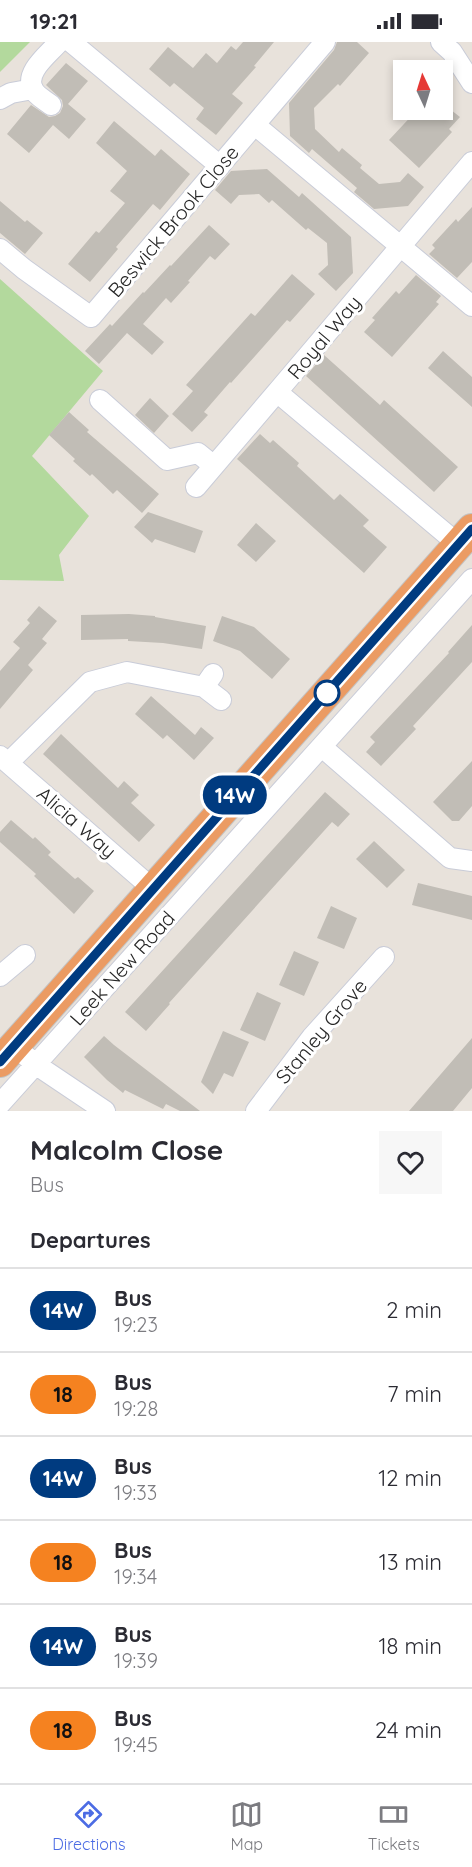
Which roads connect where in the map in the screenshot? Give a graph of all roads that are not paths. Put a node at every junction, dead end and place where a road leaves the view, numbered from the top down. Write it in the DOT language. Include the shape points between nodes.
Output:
graph roads {
  1 [pos="59,42"];
  2 [pos="71,42"];
  3 [pos="325,42"];
  4 [pos="441,42"];
  5 [pos="472,82"];
  6 [pos="33,89"];
  7 [pos="0,99"];
  8 [pos="51,105"];
  9 [pos="255,124"];
  10 [pos="472,162"];
  11 [pos="220,166"];
  12 [pos="400,247"];
  13 [pos="0,249"];
  14 [pos="472,306"];
  15 [pos="277,392"];
  16 [pos="100,400"];
  17 [pos="214,466"];
  18 [pos="196,487"];
  19 [pos="465,537"];
  20 [pos="472,579"];
  21 [pos="221,700"];
  22 [pos="322,747"];
  23 [pos="4,759"];
  24 [pos="222,810"];
  25 [pos="245,832"];
  26 [pos="472,861"];
  27 [pos="153,889"];
  28 [pos="25,955"];
  29 [pos="384,957"];
  30 [pos="0,976"];
  31 [pos="17,1057"];
  32 [pos="0,1104"];
  33 [pos="258,1109"];
  34 [pos="105,1111"];
  1 -- 6 [label="street" via="32,73"];
  2 -- 11 [label="street"];
  3 -- 9 [label="street, Beswick Brook Close"];
  4 -- 5 [label="street"];
  6 -- 7 [label="street"];
  6 -- 8 [label="street"];
  9 -- 11 [label="street, Beswick Brook Close"];
  9 -- 12 [label="street"];
  10 -- 12 [label="street, Royal Way"];
  11 -- 13 [label="street, Beswick Brook Close" via="91,317"];
  12 -- 14 [label="street"];
  12 -- 15 [label="street, Royal Way"];
  15 -- 17 [label="street"];
  15 -- 19 [label="street, Royal Way"];
  16 -- 17 [label="street" via="167,460 198,453"];
  17 -- 18 [label="street"];
  19 -- 24 [label="highway, Leek New Road"];
  20 -- 22 [label="street, Leek New Road"];
  21 -- 23 [label="street" via="209,681 127,672 90,682"];
  22 -- 25 [label="street, Leek New Road"];
  22 -- 26 [label="street" via="450,858"];
  23 -- 27 [label="street, Alicia Way"];
  24 -- 25 [label="street"];
  24 -- 27 [label="highway, Leek New Road"];
  25 -- 31 [label="street, Leek New Road"];
  27 -- 31 [label="highway, Leek New Road"];
  28 -- 30 [label="street"];
  29 -- 33 [label="street, Stanley Grove" via="312,1037"];
  31 -- 32 [label="street, Leek New Road"];
  31 -- 34 [label="street"];
}
